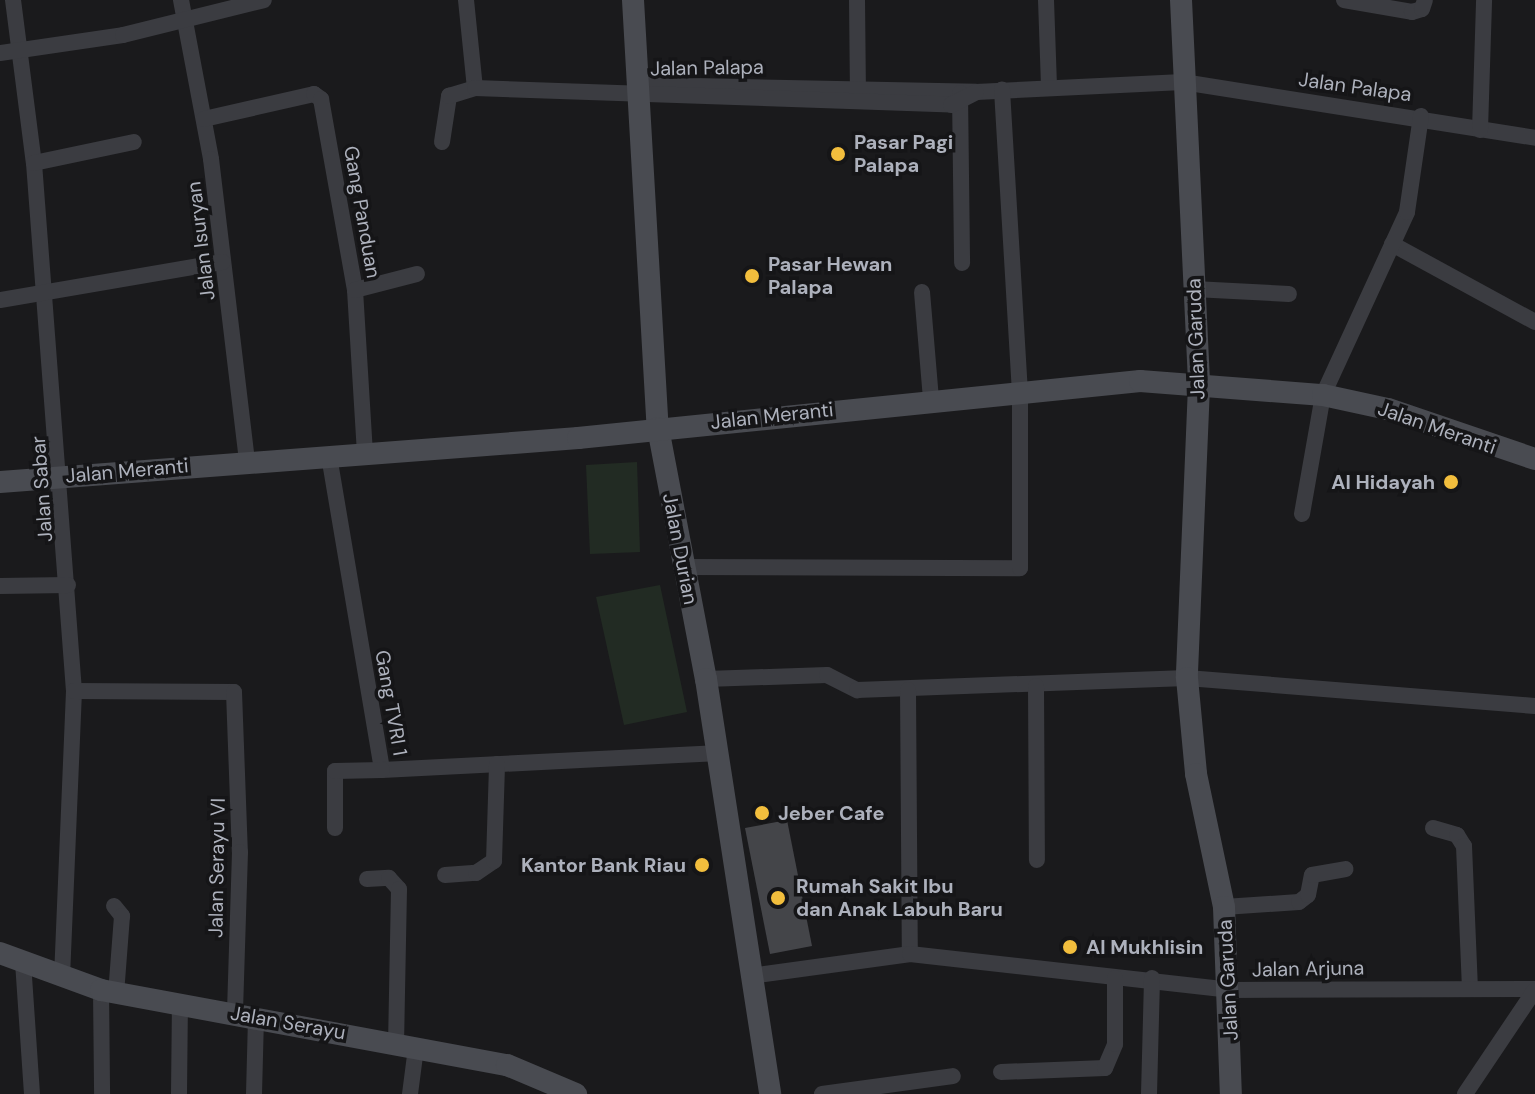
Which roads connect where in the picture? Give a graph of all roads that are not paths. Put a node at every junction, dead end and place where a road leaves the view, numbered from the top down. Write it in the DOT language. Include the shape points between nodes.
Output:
graph roads {
  1 [pos="13,0"];
  2 [pos="264,0"];
  3 [pos="466,0"];
  4 [pos="633,0"];
  5 [pos="857,0"];
  6 [pos="1046,0"];
  7 [pos="1181,0"];
  8 [pos="1344,0"];
  9 [pos="1425,0"];
  10 [pos="1484,0"];
  11 [pos="183,8"];
  12 [pos="18,50"];
  13 [pos="0,53"];
  14 [pos="1183,82"];
  15 [pos="1049,87"];
  16 [pos="475,88"];
  17 [pos="1002,90"];
  18 [pos="638,91"];
  19 [pos="965,95"];
  20 [pos="858,96"];
  21 [pos="1421,116"];
  22 [pos="204,119"];
  23 [pos="1480,130"];
  24 [pos="1535,138"];
  25 [pos="134,142"];
  26 [pos="442,142"];
  27 [pos="34,163"];
  28 [pos="1392,244"];
  29 [pos="223,262"];
  30 [pos="962,263"];
  31 [pos="417,274"];
  32 [pos="1194,289"];
  33 [pos="355,290"];
  34 [pos="922,292"];
  35 [pos="44,293"];
  36 [pos="1289,294"];
  37 [pos="0,300"];
  38 [pos="1535,322"];
  39 [pos="1199,386"];
  40 [pos="1020,393"];
  41 [pos="1323,395"];
  42 [pos="931,399"];
  43 [pos="658,428"];
  44 [pos="365,453"];
  45 [pos="329,456"];
  46 [pos="1535,459"];
  47 [pos="247,462"];
  48 [pos="62,476"];
  49 [pos="0,482"];
  50 [pos="1302,514"];
  51 [pos="682,567"];
  52 [pos="68,585"];
  53 [pos="0,586"];
  54 [pos="1187,678"];
  55 [pos="706,679"];
  56 [pos="1036,686"];
  57 [pos="908,690"];
  58 [pos="74,691"];
  59 [pos="1535,706"];
  60 [pos="715,753"];
  61 [pos="497,764"];
  62 [pos="382,770"];
  63 [pos="335,828"];
  64 [pos="1433,828"];
  65 [pos="1037,860"];
  66 [pos="1345,869"];
  67 [pos="445,875"];
  68 [pos="367,879"];
  69 [pos="114,906"];
  70 [pos="1224,907"];
  71 [pos="0,953"];
  72 [pos="910,954"];
  73 [pos="23,962"];
  74 [pos="750,976"];
  75 [pos="62,977"];
  76 [pos="1115,978"];
  77 [pos="1152,978"];
  78 [pos="1470,987"];
  79 [pos="1231,990"];
  80 [pos="1535,990"];
  81 [pos="109,992"];
  82 [pos="180,1004"];
  83 [pos="246,1015"];
  84 [pos="406,1045"];
  85 [pos="1001,1072"];
  86 [pos="953,1076"];
  87 [pos="32,1094"];
  88 [pos="102,1094"];
  89 [pos="179,1094"];
  90 [pos="254,1094"];
  91 [pos="410,1094"];
  92 [pos="576,1094"];
  93 [pos="770,1094"];
  94 [pos="822,1094"];
  95 [pos="1149,1094"];
  96 [pos="1231,1094"];
  97 [pos="1465,1094"];
  1 -- 12 [label="street, Jalan Sabar"];
  2 -- 11 [label="street"];
  3 -- 16 [label="street"];
  4 -- 18 [label="street, Jalan Durian"];
  5 -- 20 [label="street"];
  6 -- 15 [label="street"];
  7 -- 14 [label="street, Jalan Garuda"];
  8 -- 9 [label="street" via="1412,12 1422,9"];
  10 -- 23 [label="street"];
  11 -- 12 [label="street" via="123,35"];
  11 -- 22 [label="street, Jalan Isuryan"];
  12 -- 13 [label="street"];
  12 -- 27 [label="street, Jalan Sabar"];
  14 -- 15 [label="street, Jalan Palapa"];
  14 -- 21 [label="street, Jalan Palapa"];
  14 -- 32 [label="street, Jalan Garuda"];
  15 -- 17 [label="street, Jalan Palapa"];
  16 -- 18 [label="street, Jalan Palapa"];
  16 -- 26 [label="street" via="449,96"];
  17 -- 19 [label="street, Jalan Palapa"];
  17 -- 40 [label="street"];
  18 -- 20 [label="street, Jalan Palapa" via="648,85"];
  18 -- 43 [label="street, Jalan Durian"];
  19 -- 20 [label="street, Jalan Palapa"];
  19 -- 30 [label="street"];
  21 -- 23 [label="street, Jalan Palapa"];
  21 -- 28 [label="street" via="1410,199"];
  22 -- 29 [label="street, Jalan Isuryan"];
  22 -- 33 [label="street, Gang Panduan" via="314,94 321,99"];
  23 -- 24 [label="street, Jalan Palapa"];
  25 -- 27 [label="street"];
  27 -- 35 [label="street, Jalan Sabar"];
  28 -- 38 [label="street"];
  28 -- 41 [label="street"];
  29 -- 35 [label="street"];
  29 -- 47 [label="street, Jalan Isuryan"];
  31 -- 33 [label="street"];
  32 -- 36 [label="street"];
  32 -- 39 [label="street, Jalan Garuda"];
  33 -- 44 [label="street, Gang Panduan"];
  34 -- 42 [label="street"];
  35 -- 37 [label="street"];
  35 -- 48 [label="street, Jalan Sabar"];
  39 -- 40 [label="street, Jalan Meranti" via="1140,381"];
  39 -- 41 [label="street, Jalan Meranti"];
  39 -- 54 [label="street, Jalan Garuda"];
  40 -- 42 [label="street, Jalan Meranti"];
  40 -- 51 [label="street" via="1016,572"];
  41 -- 46 [label="street, Jalan Meranti" via="1388,409"];
  41 -- 50 [label="street"];
  42 -- 43 [label="street, Jalan Meranti"];
  43 -- 44 [label="street, Jalan Meranti"];
  43 -- 51 [label="street, Jalan Durian"];
  44 -- 45 [label="street, Jalan Meranti"];
  45 -- 47 [label="street, Jalan Meranti"];
  45 -- 62 [label="street, Gang TVRI 1"];
  47 -- 48 [label="street, Jalan Meranti"];
  48 -- 49 [label="street, Jalan Meranti"];
  48 -- 52 [label="street, Jalan Sabar"];
  51 -- 55 [label="street, Jalan Durian"];
  52 -- 53 [label="street"];
  52 -- 58 [label="street, Jalan Sabar"];
  54 -- 56 [label="street"];
  54 -- 59 [label="street"];
  54 -- 70 [label="street, Jalan Garuda" via="1196,774"];
  55 -- 57 [label="street" via="827,675 857,690"];
  55 -- 60 [label="street, Jalan Durian"];
  56 -- 57 [label="street"];
  56 -- 65 [label="street"];
  57 -- 72 [label="street"];
  58 -- 75 [label="street, Jalan Sabar"];
  58 -- 83 [label="street, Jalan Serayu VI" via="234,692"];
  60 -- 61 [label="street, Gang TVRI 1"];
  60 -- 74 [label="street, Jalan Durian"];
  61 -- 62 [label="street, Gang TVRI 1"];
  61 -- 67 [label="street" via="494,861 476,873"];
  62 -- 63 [label="street" via="335,771"];
  64 -- 78 [label="street" via="1457,835 1464,846"];
  66 -- 70 [label="street" via="1316,872 1299,902"];
  68 -- 84 [label="street" via="389,878 399,889"];
  69 -- 81 [label="street" via="122,916"];
  70 -- 79 [label="street, Jalan Garuda"];
  71 -- 73 [label="street, Jalan Serayu"];
  72 -- 74 [label="street, Jalan Arjuna"];
  72 -- 76 [label="street, Jalan Arjuna"];
  73 -- 75 [label="street, Jalan Serayu"];
  73 -- 87 [label="street"];
  74 -- 93 [label="street, Jalan Durian"];
  75 -- 81 [label="street, Jalan Serayu"];
  76 -- 77 [label="street, Jalan Arjuna"];
  76 -- 85 [label="street" via="1115,1044 1105,1068"];
  77 -- 79 [label="street, Jalan Arjuna"];
  77 -- 95 [label="street"];
  78 -- 79 [label="street, Jalan Arjuna"];
  78 -- 80 [label="street, Jalan Arjuna"];
  79 -- 96 [label="street, Jalan Garuda"];
  80 -- 97 [label="street"];
  81 -- 82 [label="street, Jalan Serayu"];
  81 -- 88 [label="street"];
  82 -- 83 [label="street, Jalan Serayu"];
  82 -- 89 [label="street"];
  83 -- 84 [label="street, Jalan Serayu"];
  83 -- 90 [label="street, Jalan Serayu VI"];
  84 -- 91 [label="street"];
  84 -- 92 [label="street, Jalan Serayu" via="507,1065"];
  86 -- 94 [label="street"];
}
